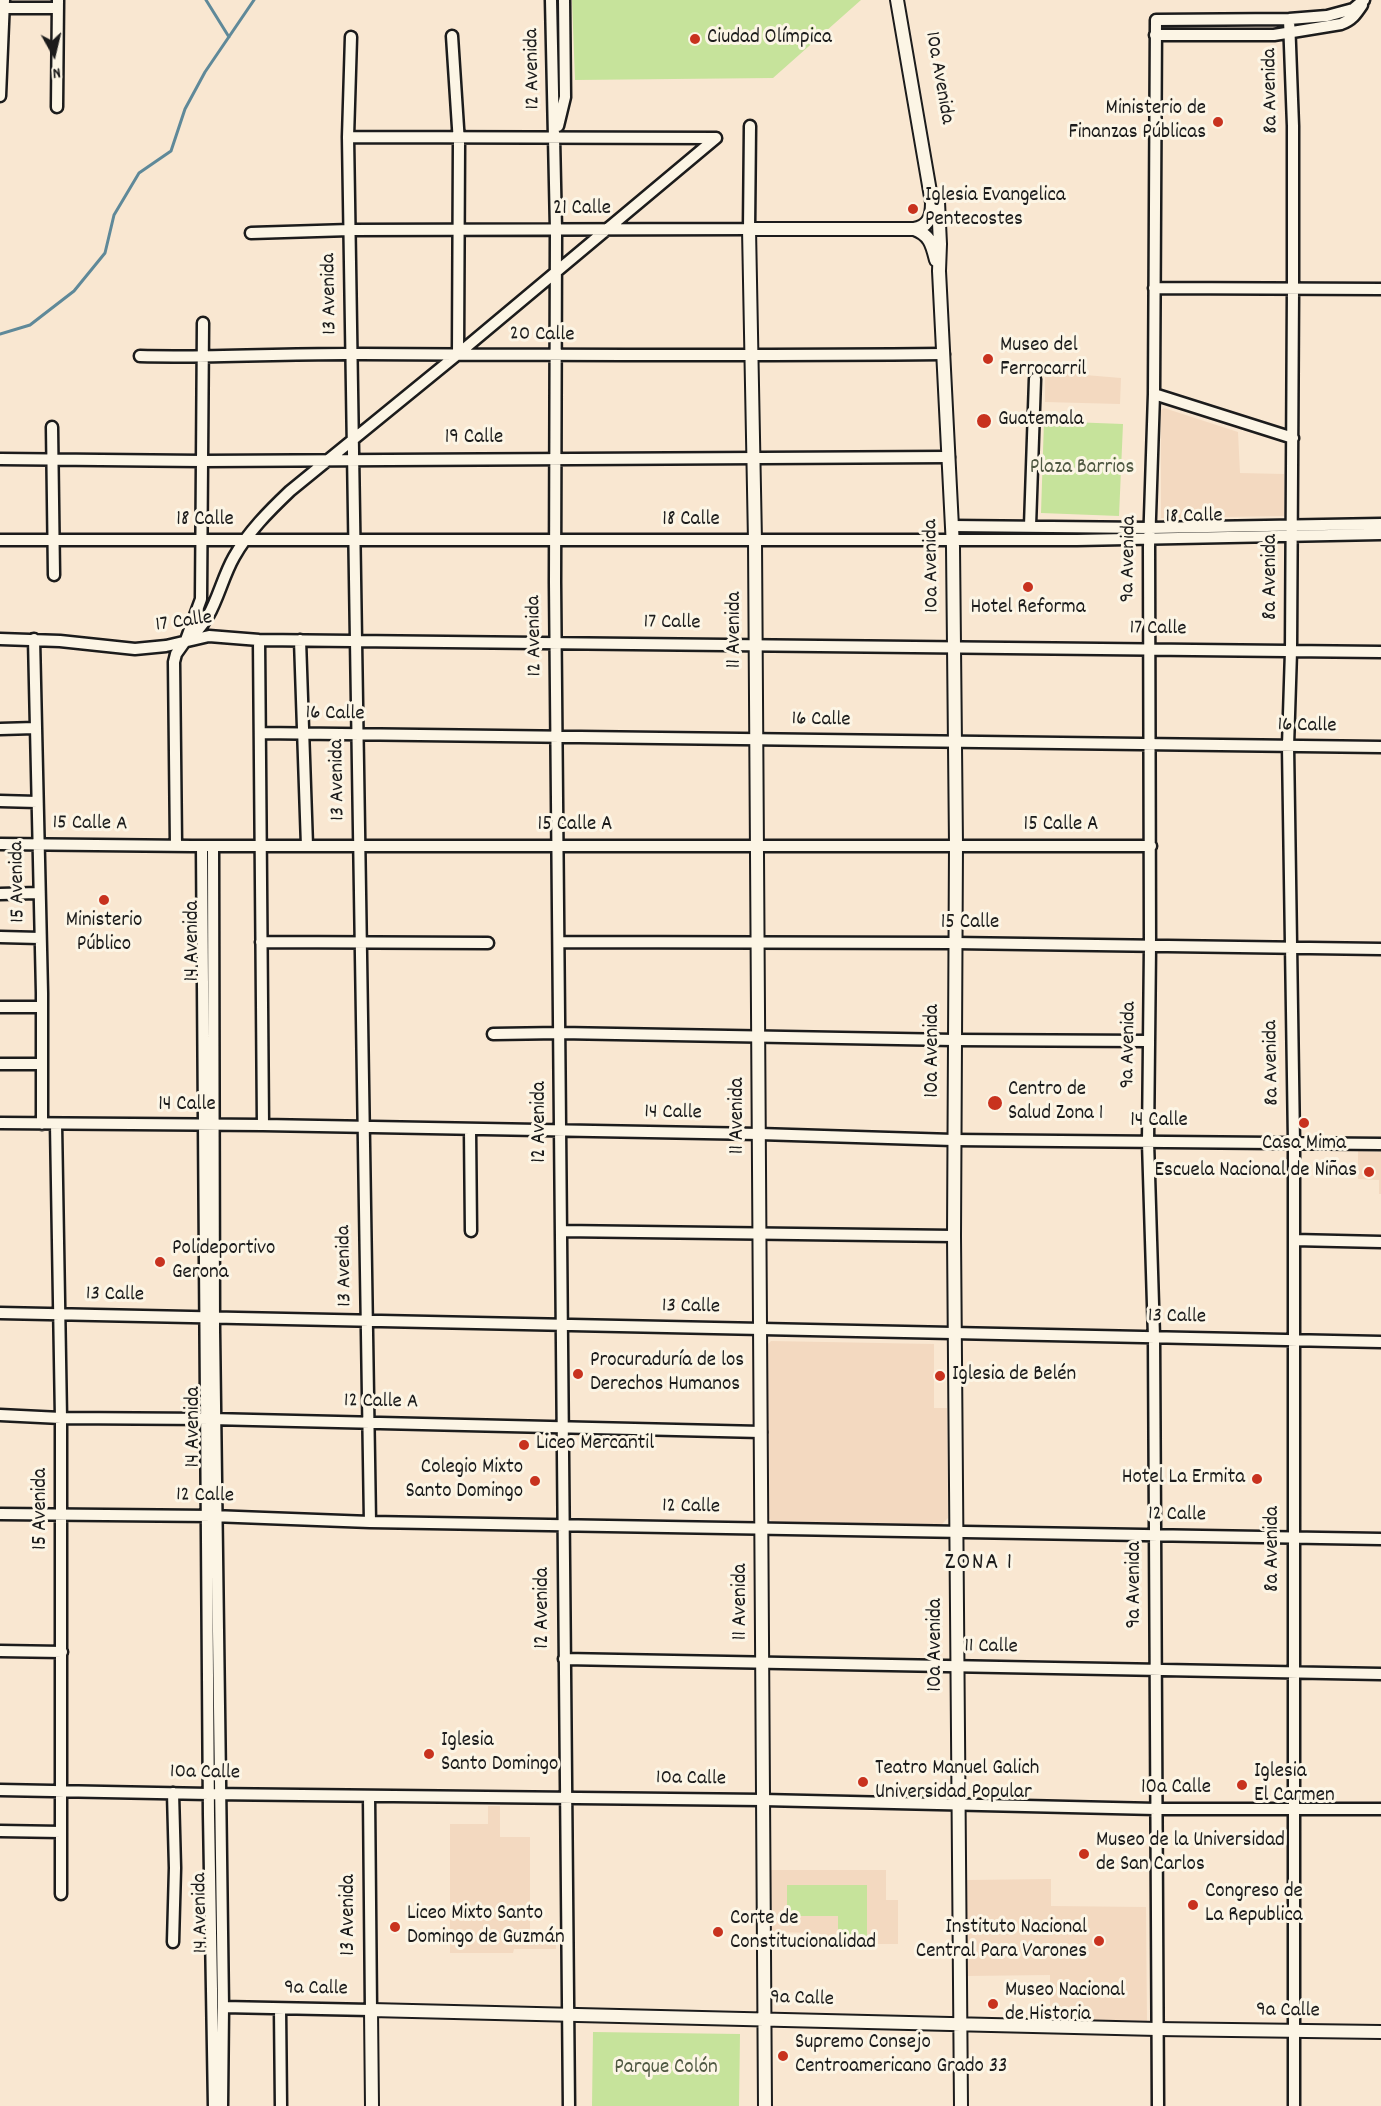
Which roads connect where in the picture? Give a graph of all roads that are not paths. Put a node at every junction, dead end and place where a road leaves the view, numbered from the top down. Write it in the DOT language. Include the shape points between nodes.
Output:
graph roads {
  1 [pos="551,0"];
  2 [pos="564,0"];
  3 [pos="897,0"];
  4 [pos="904,0"];
  5 [pos="1365,0"];
  6 [pos="58,4"];
  7 [pos="3,6"];
  8 [pos="1290,19"];
  9 [pos="1290,32"];
  10 [pos="1155,35"];
  11 [pos="452,36"];
  12 [pos="351,37"];
  13 [pos="0,96"];
  14 [pos="57,107"];
  15 [pos="750,126"];
  16 [pos="348,137"];
  17 [pos="459,137"];
  18 [pos="555,137"];
  19 [pos="460,229"];
  20 [pos="556,229"];
  21 [pos="608,229"];
  22 [pos="749,229"];
  23 [pos="914,229"];
  24 [pos="350,230"];
  25 [pos="251,233"];
  26 [pos="939,271"];
  27 [pos="556,272"];
  28 [pos="1154,288"];
  29 [pos="1293,289"];
  30 [pos="1381,289"];
  31 [pos="203,323"];
  32 [pos="352,354"];
  33 [pos="458,354"];
  34 [pos="944,354"];
  35 [pos="140,356"];
  36 [pos="555,356"];
  37 [pos="752,356"];
  38 [pos="203,357"];
  39 [pos="1035,379"];
  40 [pos="1154,394"];
  41 [pos="52,427"];
  42 [pos="1293,438"];
  43 [pos="353,440"];
  44 [pos="949,457"];
  45 [pos="555,458"];
  46 [pos="0,459"];
  47 [pos="753,459"];
  48 [pos="329,460"];
  49 [pos="353,460"];
  50 [pos="53,461"];
  51 [pos="202,461"];
  52 [pos="1381,524"];
  53 [pos="952,526"];
  54 [pos="1030,526"];
  55 [pos="1292,530"];
  56 [pos="1150,533"];
  57 [pos="1381,534"];
  58 [pos="953,539"];
  59 [pos="0,540"];
  60 [pos="54,540"];
  61 [pos="202,540"];
  62 [pos="245,540"];
  63 [pos="355,540"];
  64 [pos="555,540"];
  65 [pos="755,541"];
  66 [pos="54,575"];
  67 [pos="0,639"];
  68 [pos="34,639"];
  69 [pos="259,640"];
  70 [pos="300,640"];
  71 [pos="356,640"];
  72 [pos="185,641"];
  73 [pos="556,642"];
  74 [pos="755,645"];
  75 [pos="954,647"];
  76 [pos="1149,650"];
  77 [pos="1292,651"];
  78 [pos="1381,652"];
  79 [pos="35,728"];
  80 [pos="0,729"];
  81 [pos="260,733"];
  82 [pos="303,734"];
  83 [pos="358,735"];
  84 [pos="556,737"];
  85 [pos="756,740"];
  86 [pos="955,742"];
  87 [pos="1150,744"];
  88 [pos="1288,746"];
  89 [pos="1381,747"];
  90 [pos="0,801"];
  91 [pos="37,802"];
  92 [pos="0,844"];
  93 [pos="38,844"];
  94 [pos="176,845"];
  95 [pos="757,845"];
  96 [pos="956,845"];
  97 [pos="202,846"];
  98 [pos="213,846"];
  99 [pos="260,846"];
  100 [pos="307,846"];
  101 [pos="359,846"];
  102 [pos="558,846"];
  103 [pos="1150,846"];
  104 [pos="38,892"];
  105 [pos="0,894"];
  106 [pos="0,937"];
  107 [pos="40,938"];
  108 [pos="261,942"];
  109 [pos="361,942"];
  110 [pos="559,942"];
  111 [pos="488,943"];
  112 [pos="954,943"];
  113 [pos="757,944"];
  114 [pos="1150,946"];
  115 [pos="1291,948"];
  116 [pos="1381,949"];
  117 [pos="0,1007"];
  118 [pos="42,1007"];
  119 [pos="560,1033"];
  120 [pos="493,1034"];
  121 [pos="758,1035"];
  122 [pos="954,1040"];
  123 [pos="1149,1041"];
  124 [pos="0,1064"];
  125 [pos="41,1064"];
  126 [pos="0,1123"];
  127 [pos="42,1124"];
  128 [pos="56,1124"];
  129 [pos="262,1125"];
  130 [pos="209,1126"];
  131 [pos="364,1128"];
  132 [pos="470,1130"];
  133 [pos="561,1131"];
  134 [pos="759,1134"];
  135 [pos="953,1140"];
  136 [pos="1148,1142"];
  137 [pos="1294,1142"];
  138 [pos="1381,1144"];
  139 [pos="561,1231"];
  140 [pos="471,1232"];
  141 [pos="759,1233"];
  142 [pos="954,1236"];
  143 [pos="1294,1240"];
  144 [pos="1381,1242"];
  145 [pos="0,1313"];
  146 [pos="60,1314"];
  147 [pos="210,1317"];
  148 [pos="367,1320"];
  149 [pos="562,1326"];
  150 [pos="760,1329"];
  151 [pos="955,1333"];
  152 [pos="1154,1337"];
  153 [pos="1293,1340"];
  154 [pos="1381,1342"];
  155 [pos="0,1415"];
  156 [pos="61,1418"];
  157 [pos="210,1419"];
  158 [pos="368,1422"];
  159 [pos="563,1426"];
  160 [pos="761,1432"];
  161 [pos="0,1514"];
  162 [pos="61,1514"];
  163 [pos="211,1516"];
  164 [pos="370,1522"];
  165 [pos="564,1525"];
  166 [pos="761,1528"];
  167 [pos="956,1532"];
  168 [pos="1155,1535"];
  169 [pos="1293,1537"];
  170 [pos="1381,1539"];
  171 [pos="0,1651"];
  172 [pos="62,1652"];
  173 [pos="564,1659"];
  174 [pos="762,1663"];
  175 [pos="956,1666"];
  176 [pos="1155,1670"];
  177 [pos="1293,1672"];
  178 [pos="1381,1674"];
  179 [pos="0,1790"];
  180 [pos="61,1791"];
  181 [pos="173,1793"];
  182 [pos="214,1794"];
  183 [pos="369,1796"];
  184 [pos="566,1798"];
  185 [pos="763,1800"];
  186 [pos="957,1805"];
  187 [pos="1293,1808"];
  188 [pos="1156,1809"];
  189 [pos="1381,1809"];
  190 [pos="0,1831"];
  191 [pos="61,1832"];
  192 [pos="61,1894"];
  193 [pos="173,1942"];
  194 [pos="223,2007"];
  195 [pos="280,2009"];
  196 [pos="371,2010"];
  197 [pos="568,2015"];
  198 [pos="765,2019"];
  199 [pos="960,2024"];
  200 [pos="1157,2029"];
  201 [pos="1294,2032"];
  202 [pos="1381,2032"];
  203 [pos="213,2106"];
  204 [pos="222,2106"];
  205 [pos="282,2106"];
  206 [pos="372,2106"];
  207 [pos="569,2106"];
  208 [pos="765,2106"];
  209 [pos="961,2106"];
  210 [pos="1158,2106"];
  211 [pos="1294,2106"];
  1 -- 18 [label="street, 12 Avenida"];
  2 -- 18 [label="street, 12 Avenida" via="565,97"];
  3 -- 23 [label="main road, 10a Avenida" via="932,203 928,222"];
  4 -- 26 [label="main road, 10a Avenida" via="934,174"];
  5 -- 8 [label="street" via="1339,14"];
  5 -- 9 [label="street" via="1349,21"];
  6 -- 7 [label="street"];
  6 -- 14 [label="street"];
  7 -- 13 [label="street"];
  8 -- 9 [label="street, 8a Avenida"];
  8 -- 10 [label="street, 9a Avenida" via="1156,20"];
  9 -- 10 [label="street"];
  9 -- 29 [label="street, 8a Avenida"];
  10 -- 28 [label="street, 9a Avenida"];
  11 -- 17 [label="street"];
  12 -- 16 [label="street, 13 Avenida"];
  15 -- 22 [label="street, 11 Avenida"];
  16 -- 17 [label="street"];
  16 -- 24 [label="street, 13 Avenida"];
  17 -- 18 [label="street"];
  17 -- 19 [label="street"];
  18 -- 20 [label="street, 12 Avenida"];
  18 -- 21 [label="street" via="716,138"];
  19 -- 20 [label="street, 21 Calle"];
  19 -- 24 [label="street, 21 Calle"];
  19 -- 33 [label="street"];
  20 -- 21 [label="street, 21 Calle"];
  20 -- 27 [label="street, 12 Avenida"];
  21 -- 22 [label="street, 21 Calle"];
  21 -- 27 [label="street"];
  22 -- 23 [label="main road, 21 Calle"];
  22 -- 37 [label="main road, 11 Avenida"];
  23 -- 26 [label="main road" via="929,238"];
  24 -- 25 [label="street, 21 Calle"];
  24 -- 32 [label="street, 13 Avenida"];
  26 -- 34 [label="main road, 10a Avenida"];
  27 -- 33 [label="street"];
  27 -- 36 [label="street, 12 Avenida"];
  28 -- 29 [label="street"];
  28 -- 40 [label="street, 9a Avenida"];
  29 -- 30 [label="street"];
  29 -- 42 [label="street, 8a Avenida"];
  31 -- 38 [label="street"];
  32 -- 33 [label="street, 20 Calle"];
  32 -- 38 [label="street, 20 Calle"];
  32 -- 43 [label="street, 13 Avenida"];
  33 -- 36 [label="street, 20 Calle"];
  33 -- 43 [label="street"];
  34 -- 37 [label="street, 20 Calle"];
  34 -- 44 [label="main road, 10a Avenida"];
  35 -- 38 [label="street, 20 Calle"];
  36 -- 37 [label="street, 20 Calle"];
  36 -- 45 [label="street, 12 Avenida"];
  37 -- 47 [label="main road, 11 Avenida"];
  38 -- 51 [label="street"];
  39 -- 54 [label="street"];
  40 -- 42 [label="street"];
  40 -- 56 [label="street, 9a Avenida"];
  41 -- 50 [label="street"];
  42 -- 55 [label="street, 8a Avenida"];
  43 -- 48 [label="street"];
  43 -- 49 [label="street, 13 Avenida"];
  44 -- 47 [label="street, 19 Calle"];
  44 -- 53 [label="main road, 10a Avenida"];
  45 -- 47 [label="street, 19 Calle"];
  45 -- 49 [label="street, 19 Calle"];
  45 -- 64 [label="street, 12 Avenida"];
  46 -- 50 [label="street, 19 Calle"];
  47 -- 65 [label="main road, 11 Avenida"];
  48 -- 49 [label="street, 19 Calle"];
  48 -- 51 [label="street, 19 Calle"];
  48 -- 62 [label="street" via="290,491"];
  49 -- 63 [label="street, 13 Avenida"];
  50 -- 51 [label="street, 19 Calle"];
  50 -- 60 [label="street"];
  51 -- 61 [label="street"];
  52 -- 55 [label="street, 18 Calle"];
  53 -- 54 [label="street, 18 Calle"];
  53 -- 58 [label="main road, 10a Avenida"];
  54 -- 56 [label="street, 18 Calle"];
  55 -- 56 [label="street, 18 Calle"];
  55 -- 57 [label="street, 18 Calle"];
  55 -- 77 [label="street, 8a Avenida"];
  56 -- 58 [label="street, 18 Calle"];
  56 -- 76 [label="street, 9a Avenida"];
  58 -- 65 [label="street, 18 Calle"];
  58 -- 75 [label="main road, 10a Avenida"];
  59 -- 60 [label="street, 18 Calle"];
  60 -- 61 [label="street, 18 Calle"];
  60 -- 66 [label="street"];
  61 -- 62 [label="street, 18 Calle"];
  61 -- 72 [label="street" via="201,599"];
  62 -- 63 [label="street, 18 Calle"];
  62 -- 72 [label="street" via="224,576 206,622"];
  63 -- 64 [label="street, 18 Calle"];
  63 -- 71 [label="street, 13 Avenida"];
  64 -- 65 [label="street, 18 Calle"];
  64 -- 73 [label="street, 12 Avenida"];
  65 -- 74 [label="main road, 11 Avenida"];
  67 -- 68 [label="street, 17 Calle"];
  68 -- 72 [label="street, 17 Calle" via="135,649"];
  68 -- 79 [label="street, 15 Avenida"];
  69 -- 70 [label="street, 17 Calle"];
  69 -- 72 [label="street, 17 Calle" via="209,636"];
  69 -- 81 [label="street"];
  70 -- 71 [label="street, 17 Calle"];
  70 -- 82 [label="street"];
  71 -- 73 [label="street, 17 Calle"];
  71 -- 83 [label="street, 13 Avenida"];
  72 -- 94 [label="street" via="174,662"];
  73 -- 74 [label="street, 17 Calle"];
  73 -- 84 [label="street, 12 Avenida"];
  74 -- 75 [label="street, 17 Calle"];
  74 -- 85 [label="main road, 11 Avenida"];
  75 -- 76 [label="street, 17 Calle"];
  75 -- 86 [label="main road, 10a Avenida"];
  76 -- 77 [label="street, 17 Calle"];
  76 -- 87 [label="street, 9a Avenida"];
  77 -- 78 [label="street, 17 Calle"];
  77 -- 88 [label="street, 8a Avenida"];
  79 -- 80 [label="street"];
  79 -- 91 [label="street, 15 Avenida"];
  81 -- 82 [label="street, 16 Calle"];
  81 -- 99 [label="street"];
  82 -- 83 [label="street, 16 Calle"];
  82 -- 100 [label="street"];
  83 -- 84 [label="street, 16 Calle"];
  83 -- 101 [label="street, 13 Avenida"];
  84 -- 85 [label="street, 16 Calle"];
  84 -- 102 [label="street, 12 Avenida"];
  85 -- 86 [label="street, 16 Calle"];
  85 -- 95 [label="main road, 11 Avenida"];
  86 -- 87 [label="street, 16 Calle"];
  86 -- 96 [label="main road, 10a Avenida"];
  87 -- 88 [label="street, 16 Calle"];
  87 -- 103 [label="street, 9a Avenida"];
  88 -- 89 [label="street, 16 Calle"];
  88 -- 115 [label="street, 8a Avenida"];
  90 -- 91 [label="street"];
  91 -- 93 [label="street, 15 Avenida"];
  92 -- 93 [label="street, 15 Calle A"];
  93 -- 94 [label="street, 15 Calle A"];
  93 -- 104 [label="street, 15 Avenida"];
  94 -- 97 [label="street, 15 Calle A"];
  95 -- 96 [label="street, 15 Calle A"];
  95 -- 102 [label="street, 15 Calle A"];
  95 -- 113 [label="main road, 11 Avenida"];
  96 -- 103 [label="street, 15 Calle A"];
  96 -- 112 [label="main road, 10a Avenida"];
  97 -- 98 [label="street, 15 Calle A"];
  97 -- 130 [label="street, 14 Avenida"];
  98 -- 99 [label="street, 15 Calle A"];
  98 -- 130 [label="street, 14 Avenida"];
  99 -- 100 [label="street, 15 Calle A"];
  99 -- 108 [label="street"];
  100 -- 101 [label="street, 15 Calle A"];
  101 -- 102 [label="street, 15 Calle A"];
  101 -- 109 [label="street, 13 Avenida"];
  102 -- 110 [label="street, 12 Avenida"];
  103 -- 114 [label="street, 9a Avenida"];
  104 -- 105 [label="street"];
  104 -- 107 [label="street, 15 Avenida"];
  106 -- 107 [label="street"];
  107 -- 118 [label="street, 15 Avenida"];
  108 -- 109 [label="street"];
  108 -- 129 [label="street"];
  109 -- 111 [label="street"];
  109 -- 131 [label="street, 13 Avenida"];
  110 -- 113 [label="street, 15 Calle"];
  110 -- 119 [label="street, 12 Avenida"];
  112 -- 113 [label="street, 15 Calle"];
  112 -- 114 [label="street, 15 Calle"];
  112 -- 122 [label="main road, 10a Avenida"];
  113 -- 121 [label="main road, 11 Avenida"];
  114 -- 115 [label="street, 15 Calle"];
  114 -- 123 [label="street, 9a Avenida"];
  115 -- 116 [label="street, 15 Calle"];
  115 -- 137 [label="street, 8a Avenida"];
  117 -- 118 [label="street"];
  118 -- 125 [label="street, 15 Avenida"];
  119 -- 120 [label="street"];
  119 -- 121 [label="street"];
  119 -- 133 [label="street, 12 Avenida"];
  121 -- 122 [label="street"];
  121 -- 134 [label="main road, 11 Avenida"];
  122 -- 123 [label="street"];
  122 -- 135 [label="main road, 10a Avenida"];
  123 -- 136 [label="street, 9a Avenida"];
  124 -- 125 [label="street"];
  125 -- 127 [label="street, 15 Avenida"];
  126 -- 127 [label="street, 14 Calle"];
  127 -- 128 [label="street, 14 Calle"];
  128 -- 130 [label="street, 14 Calle"];
  128 -- 146 [label="street, 15 Avenida"];
  129 -- 130 [label="street, 14 Calle"];
  129 -- 131 [label="street, 14 Calle"];
  130 -- 147 [label="street, 14 Avenida"];
  131 -- 132 [label="street, 14 Calle"];
  131 -- 148 [label="street, 13 Avenida"];
  132 -- 133 [label="street, 14 Calle"];
  132 -- 140 [label="street"];
  133 -- 134 [label="street, 14 Calle"];
  133 -- 139 [label="street, 12 Avenida"];
  134 -- 135 [label="street, 14 Calle"];
  134 -- 141 [label="main road, 11 Avenida"];
  135 -- 136 [label="street, 14 Calle"];
  135 -- 142 [label="main road, 10a Avenida"];
  136 -- 137 [label="street, 14 Calle"];
  136 -- 152 [label="street, 9a Avenida"];
  137 -- 138 [label="street, 14 Calle"];
  137 -- 143 [label="street, 8a Avenida"];
  139 -- 141 [label="street"];
  139 -- 149 [label="street, 12 Avenida"];
  141 -- 142 [label="street"];
  141 -- 150 [label="main road, 11 Avenida"];
  142 -- 151 [label="main road, 10a Avenida"];
  143 -- 144 [label="street"];
  143 -- 153 [label="street, 8a Avenida"];
  145 -- 146 [label="street, 13 Calle"];
  146 -- 147 [label="street, 13 Calle"];
  146 -- 156 [label="street, 15 Avenida"];
  147 -- 148 [label="street, 13 Calle"];
  147 -- 157 [label="street, 14 Avenida"];
  148 -- 149 [label="street, 13 Calle"];
  148 -- 158 [label="street, 13 Avenida"];
  149 -- 150 [label="street, 13 Calle"];
  149 -- 159 [label="street, 12 Avenida"];
  150 -- 151 [label="street, 13 Calle"];
  150 -- 160 [label="main road, 11 Avenida"];
  151 -- 152 [label="street, 13 Calle"];
  151 -- 167 [label="main road, 10a Avenida"];
  152 -- 153 [label="street, 13 Calle"];
  152 -- 168 [label="street, 9a Avenida"];
  153 -- 154 [label="street, 13 Calle"];
  153 -- 169 [label="street, 8a Avenida"];
  155 -- 156 [label="street, 12 Calle A"];
  156 -- 157 [label="street, 12 Calle A"];
  156 -- 162 [label="street, 15 Avenida"];
  157 -- 158 [label="street, 12 Calle A"];
  157 -- 163 [label="street, 14 Avenida"];
  158 -- 159 [label="street, 12 Calle A"];
  158 -- 164 [label="street, 13 Avenida"];
  159 -- 160 [label="street, 12 Calle A"];
  159 -- 165 [label="street, 12 Avenida"];
  160 -- 166 [label="main road, 11 Avenida"];
  161 -- 162 [label="street, 12 Calle"];
  162 -- 163 [label="street, 12 Calle"];
  162 -- 172 [label="street, 15 Avenida"];
  163 -- 164 [label="street, 12 Calle"];
  163 -- 182 [label="street, 14 Avenida"];
  164 -- 165 [label="street, 12 Calle"];
  165 -- 166 [label="street, 12 Calle"];
  165 -- 173 [label="street, 12 Avenida"];
  166 -- 167 [label="street, 12 Calle"];
  166 -- 174 [label="main road, 11 Avenida"];
  167 -- 168 [label="street, 12 Calle"];
  167 -- 175 [label="main road, 10a Avenida"];
  168 -- 169 [label="street, 12 Calle"];
  168 -- 176 [label="street, 9a Avenida"];
  169 -- 170 [label="street, 12 Calle"];
  169 -- 177 [label="street, 8a Avenida"];
  171 -- 172 [label="street"];
  172 -- 180 [label="street, 15 Avenida"];
  173 -- 174 [label="street, 11 Calle"];
  173 -- 184 [label="street, 12 Avenida"];
  174 -- 175 [label="street, 11 Calle"];
  174 -- 185 [label="main road, 11 Avenida"];
  175 -- 176 [label="street, 11 Calle"];
  175 -- 186 [label="main road, 10a Avenida"];
  176 -- 177 [label="street, 11 Calle"];
  176 -- 188 [label="street, 9a Avenida"];
  177 -- 178 [label="street, 11 Calle"];
  177 -- 187 [label="street, 8a Avenida"];
  179 -- 180 [label="street, 10a Calle"];
  180 -- 181 [label="street, 10a Calle"];
  180 -- 191 [label="street, 15 Avenida"];
  181 -- 182 [label="street, 10a Calle"];
  181 -- 193 [label="street"];
  182 -- 183 [label="street, 10a Calle"];
  182 -- 194 [label="street, 14 Avenida"];
  182 -- 203 [label="street"];
  183 -- 184 [label="street, 10a Calle"];
  183 -- 196 [label="street, 13 Avenida"];
  184 -- 185 [label="street, 10a Calle"];
  184 -- 197 [label="street, 12 Avenida"];
  185 -- 186 [label="street, 10a Calle"];
  185 -- 198 [label="main road, 11 Avenida"];
  186 -- 188 [label="street, 10a Calle"];
  186 -- 199 [label="main road, 10a Avenida"];
  187 -- 188 [label="street, 10a Calle"];
  187 -- 189 [label="street, 10a Calle"];
  187 -- 201 [label="street, 8a Avenida"];
  188 -- 200 [label="street, 9a Avenida"];
  190 -- 191 [label="street"];
  191 -- 192 [label="street, 15 Avenida"];
  194 -- 195 [label="street, 9a Calle"];
  194 -- 204 [label="street, 14 Avenida"];
  195 -- 196 [label="street, 9a Calle"];
  195 -- 205 [label="street"];
  196 -- 197 [label="main road, 9a Calle"];
  196 -- 206 [label="main road, 13 Avenida"];
  197 -- 198 [label="main road, 9a Calle"];
  197 -- 207 [label="street, 12 Avenida"];
  198 -- 199 [label="main road, 9a Calle"];
  198 -- 208 [label="main road, 11 Avenida"];
  199 -- 200 [label="main road, 9a Calle"];
  199 -- 209 [label="main road, 10a Avenida"];
  200 -- 201 [label="main road, 9a Calle"];
  200 -- 210 [label="street, 9a Avenida"];
  201 -- 202 [label="main road, 9a Calle"];
  201 -- 211 [label="street, 8a Avenida"];
}
